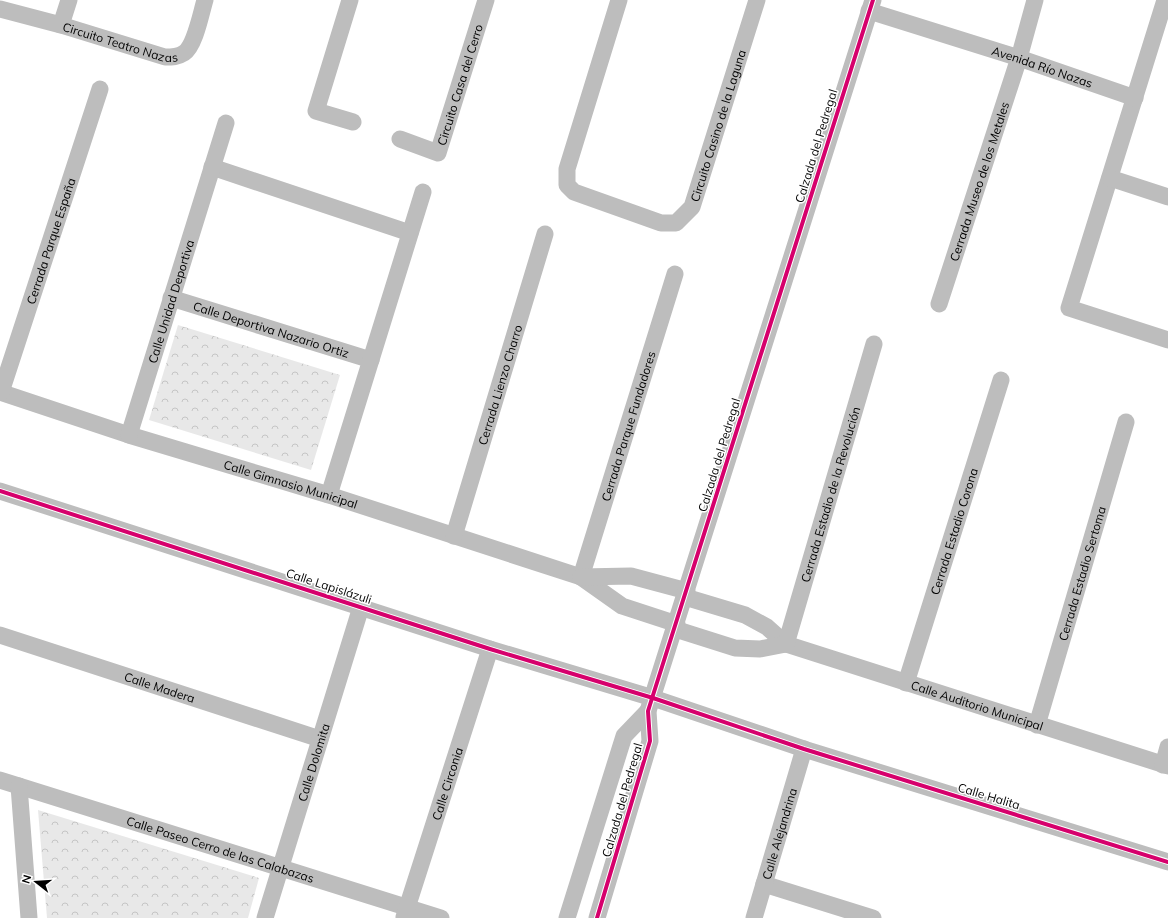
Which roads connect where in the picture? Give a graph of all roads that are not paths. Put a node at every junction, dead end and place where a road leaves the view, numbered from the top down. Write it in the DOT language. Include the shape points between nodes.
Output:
graph roads {
  1 [pos="69,0"];
  2 [pos="206,0"];
  3 [pos="350,0"];
  4 [pos="486,0"];
  5 [pos="619,0"];
  6 [pos="757,0"];
  7 [pos="1035,0"];
  8 [pos="1166,0"];
  9 [pos="871,5"];
  10 [pos="0,9"];
  11 [pos="61,25"];
  12 [pos="1019,58"];
  13 [pos="100,89"];
  14 [pos="1135,98"];
  15 [pos="353,122"];
  16 [pos="226,123"];
  17 [pos="400,139"];
  18 [pos="212,167"];
  19 [pos="1110,178"];
  20 [pos="422,192"];
  21 [pos="1168,197"];
  22 [pos="410,233"];
  23 [pos="545,234"];
  24 [pos="675,274"];
  25 [pos="172,298"];
  26 [pos="939,304"];
  27 [pos="1168,340"];
  28 [pos="874,344"];
  29 [pos="371,360"];
  30 [pos="1001,380"];
  31 [pos="1,392"];
  32 [pos="1126,422"];
  33 [pos="129,435"];
  34 [pos="0,491"];
  35 [pos="329,495"];
  36 [pos="454,536"];
  37 [pos="581,577"];
  38 [pos="686,594"];
  39 [pos="360,607"];
  40 [pos="676,626"];
  41 [pos="0,635"];
  42 [pos="786,644"];
  43 [pos="490,649"];
  44 [pos="906,683"];
  45 [pos="650,705"];
  46 [pos="1036,725"];
  47 [pos="320,739"];
  48 [pos="1168,747"];
  49 [pos="804,749"];
  50 [pos="1165,766"];
  51 [pos="0,780"];
  52 [pos="19,786"];
  53 [pos="1168,862"];
  54 [pos="280,867"];
  55 [pos="764,884"];
  56 [pos="405,913"];
  57 [pos="29,918"];
  58 [pos="266,918"];
  59 [pos="440,918"];
  60 [pos="567,918"];
  61 [pos="597,918"];
  62 [pos="754,918"];
  63 [pos="873,918"];
  1 -- 11 [label="street"];
  2 -- 11 [label="street, Circuito Teatro Nazas" via="190,47 174,57 165,57"];
  3 -- 15 [label="street" via="316,111"];
  4 -- 17 [label="street, Circuito Casa del Cerro" via="438,153"];
  5 -- 6 [label="street, Circuito Casino de la Laguna" via="567,169 567,185 581,195 661,223 676,224 692,207"];
  7 -- 12 [label="street, Cerrada Museo de los Metales"];
  8 -- 14 [label="street"];
  9 -- 12 [label="street, Avenida Río Nazas"];
  9 -- 38 [label="street, Calzada del Pedregal"];
  10 -- 11 [label="street, Circuito Teatro Nazas"];
  12 -- 14 [label="street, Avenida Río Nazas"];
  12 -- 26 [label="street, Cerrada Museo de los Metales"];
  13 -- 31 [label="street, Cerrada Parque España"];
  14 -- 19 [label="street"];
  16 -- 18 [label="street, Calle Unidad Deportiva"];
  18 -- 22 [label="street"];
  18 -- 25 [label="street, Calle Unidad Deportiva"];
  19 -- 21 [label="street"];
  19 -- 27 [label="street" via="1069,308"];
  20 -- 22 [label="street"];
  22 -- 29 [label="street"];
  23 -- 36 [label="street, Cerrada Lienzo Charro"];
  24 -- 37 [label="street, Cerrada Parque Fundadores"];
  25 -- 29 [label="street, Calle Deportiva Nazario Ortiz"];
  25 -- 33 [label="street, Calle Unidad Deportiva"];
  28 -- 42 [label="street, Cerrada Estadio de la Revolución"];
  29 -- 35 [label="street"];
  30 -- 44 [label="street, Cerrada Estadio Corona"];
  31 -- 33 [label="street, Calle Gimnasio Municipal"];
  32 -- 46 [label="street, Cerrada Estadio Sertoma"];
  33 -- 35 [label="street, Calle Gimnasio Municipal"];
  34 -- 39 [label="street, Calle Lapislázuli"];
  35 -- 36 [label="street, Calle Gimnasio Municipal"];
  36 -- 37 [label="street, Calle Gimnasio Municipal"];
  37 -- 38 [label="street, Calle Gimnasio Municipal" via="631,576"];
  37 -- 40 [label="street, Calle Gimnasio Municipal" via="622,606"];
  38 -- 40 [label="street, Calzada del Pedregal"];
  38 -- 42 [label="street, Calle Auditorio Municipal" via="745,615 767,627"];
  39 -- 43 [label="street, Calle Lapislázuli"];
  39 -- 47 [label="street, Calle Dolomita"];
  40 -- 42 [label="street, Calle Auditorio Municipal" via="735,648 760,649"];
  40 -- 45 [label="street, Calzada del Pedregal"];
  41 -- 47 [label="street, Calle Madera"];
  42 -- 44 [label="street, Calle Auditorio Municipal"];
  43 -- 45 [label="street, Calle Lapislázuli"];
  43 -- 56 [label="street, Calle Circonia"];
  44 -- 46 [label="street, Calle Auditorio Municipal"];
  45 -- 49 [label="street, Calle Halita"];
  45 -- 60 [label="street, Calzada del Pedregal" via="624,736"];
  45 -- 61 [label="street, Calzada del Pedregal" via="650,741"];
  46 -- 50 [label="street, Calle Auditorio Municipal"];
  47 -- 54 [label="street, Calle Dolomita"];
  48 -- 50 [label="street"];
  49 -- 53 [label="street, Calle Halita"];
  49 -- 55 [label="street, Calle Alejandrina"];
  51 -- 52 [label="street, Calle Paseo Cerro de las Calabazas"];
  52 -- 54 [label="street, Calle Paseo Cerro de las Calabazas"];
  52 -- 57 [label="street"];
  54 -- 56 [label="street, Calle Paseo Cerro de las Calabazas"];
  54 -- 58 [label="street, Calle Dolomita"];
  55 -- 62 [label="street, Calle Alejandrina"];
  55 -- 63 [label="street"];
  56 -- 59 [label="street, Calle Paseo Cerro de las Calabazas"];
}
